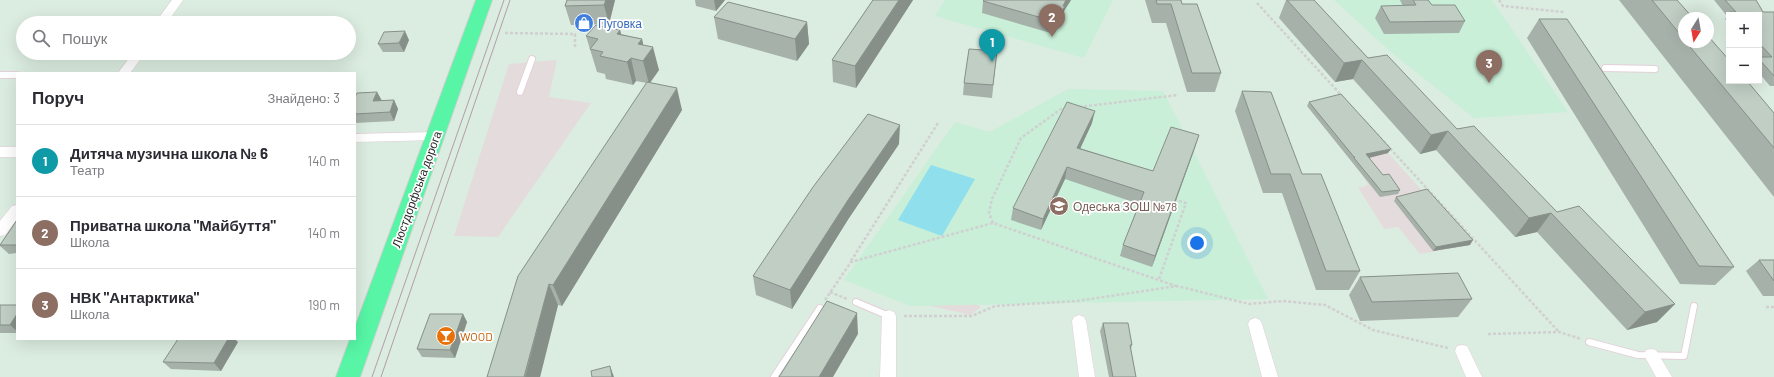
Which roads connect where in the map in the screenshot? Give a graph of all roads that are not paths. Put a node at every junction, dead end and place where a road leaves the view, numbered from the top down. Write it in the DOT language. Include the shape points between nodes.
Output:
graph roads {
  1 [pos="178,0"];
  2 [pos="484,0"];
  3 [pos="166,16"];
  4 [pos="532,59"];
  5 [pos="134,60"];
  6 [pos="1605,68"];
  7 [pos="1655,68"];
  8 [pos="125,72"];
  9 [pos="0,75"];
  10 [pos="16,75"];
  11 [pos="520,92"];
  12 [pos="436,136"];
  13 [pos="356,138"];
  14 [pos="0,152"];
  15 [pos="16,152"];
  16 [pos="16,211"];
  17 [pos="0,231"];
  18 [pos="856,302"];
  19 [pos="1694,306"];
  20 [pos="820,308"];
  21 [pos="889,316"];
  22 [pos="1080,321"];
  23 [pos="1255,324"];
  24 [pos="1589,342"];
  25 [pos="1462,351"];
  26 [pos="1651,355"];
  27 [pos="348,377"];
  28 [pos="774,377"];
  29 [pos="888,377"];
  30 [pos="1087,377"];
  31 [pos="1270,377"];
  32 [pos="1474,377"];
  33 [pos="1664,377"];
  1 -- 3 [label="street"];
  2 -- 12 [label="main road, Люстдорфська дорога"];
  4 -- 11 [label="lane"];
  5 -- 8 [label="street"];
  6 -- 7 [label="lane"];
  9 -- 10 [label="lane"];
  12 -- 13 [label="street"];
  12 -- 27 [label="main road, Люстдорфська дорога"];
  14 -- 15 [label="street"];
  16 -- 17 [label="street"];
  18 -- 21 [label="lane"];
  19 -- 26 [label="lane" via="1684,356"];
  20 -- 28 [label="lane"];
  21 -- 29 [label="street"];
  22 -- 30 [label="street"];
  23 -- 31 [label="street"];
  24 -- 26 [label="lane" via="1638,355"];
  25 -- 32 [label="street"];
  26 -- 33 [label="street"];
}
